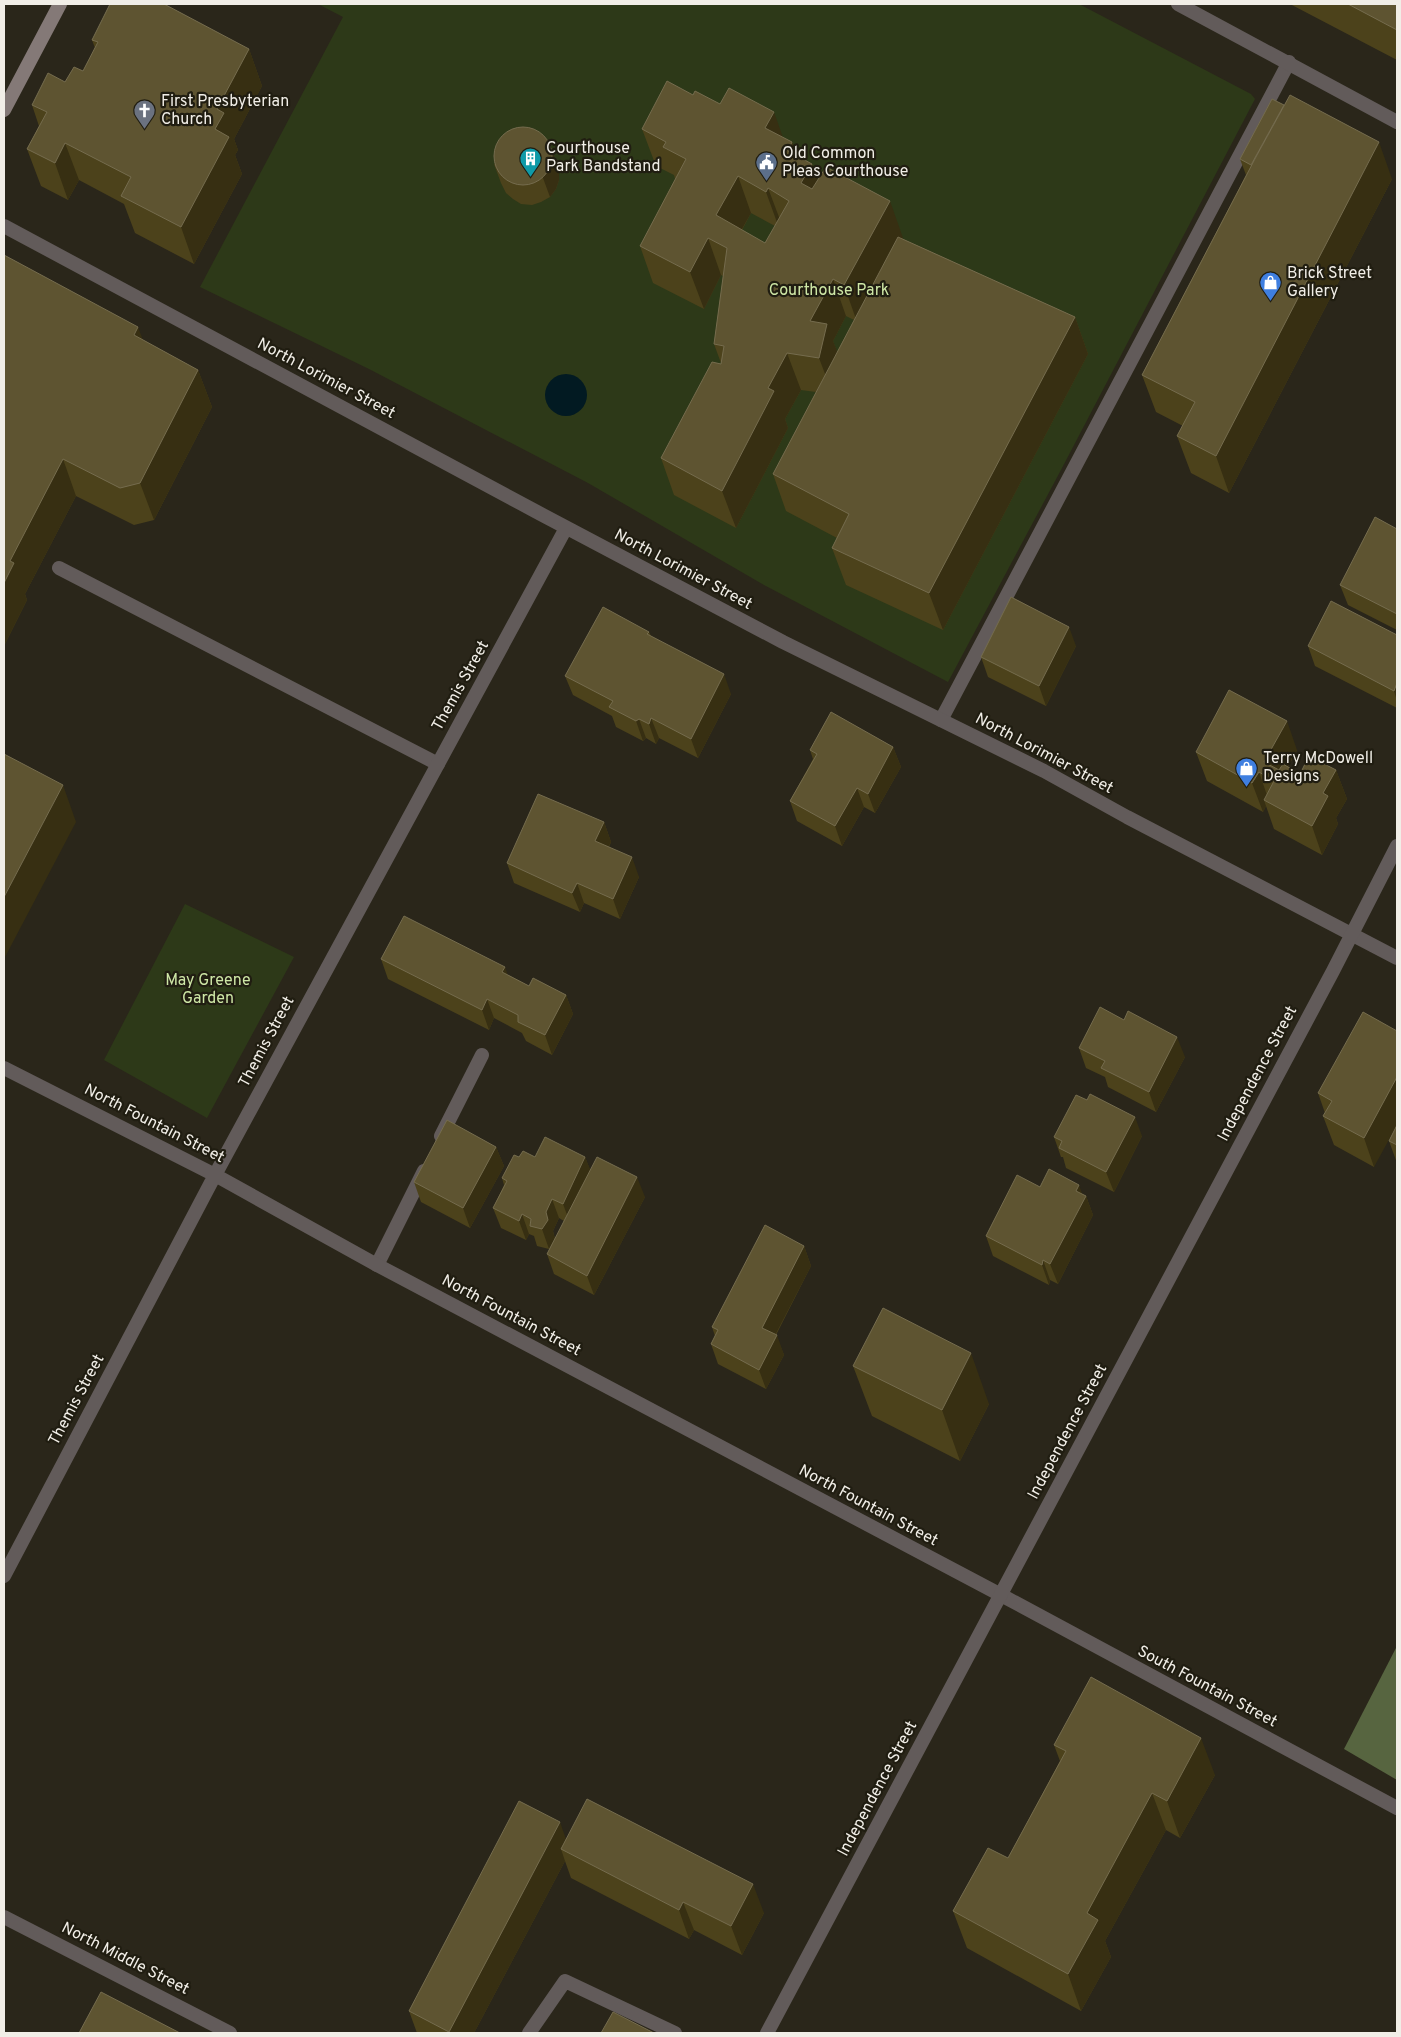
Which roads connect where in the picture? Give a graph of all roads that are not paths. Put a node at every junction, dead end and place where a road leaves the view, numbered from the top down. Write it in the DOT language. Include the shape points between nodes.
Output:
graph roads {
  1 [pos="60,4"];
  2 [pos="1178,4"];
  3 [pos="1289,62"];
  4 [pos="4,110"];
  5 [pos="1397,122"];
  6 [pos="4,226"];
  7 [pos="566,528"];
  8 [pos="59,568"];
  9 [pos="941,720"];
  10 [pos="438,764"];
  11 [pos="1397,846"];
  12 [pos="1352,934"];
  13 [pos="1397,958"];
  14 [pos="482,1055"];
  15 [pos="4,1068"];
  16 [pos="215,1175"];
  17 [pos="377,1265"];
  18 [pos="4,1576"];
  19 [pos="1001,1596"];
  20 [pos="1397,1808"];
  21 [pos="4,1917"];
  22 [pos="230,2033"];
  23 [pos="529,2033"];
  24 [pos="674,2033"];
  25 [pos="767,2033"];
  1 -- 4 [label="main road"];
  2 -- 3 [label="street"];
  3 -- 5 [label="street"];
  3 -- 9 [label="street"];
  6 -- 7 [label="street, North Lorimier Street"];
  7 -- 9 [label="street, North Lorimier Street" via="783,642"];
  7 -- 10 [label="street, Themis Street"];
  8 -- 10 [label="street"];
  9 -- 12 [label="street, North Lorimier Street"];
  10 -- 16 [label="street, Themis Street"];
  11 -- 12 [label="street, Independence Street"];
  12 -- 13 [label="street, North Lorimier Street"];
  12 -- 19 [label="street, Independence Street"];
  14 -- 17 [label="street"];
  15 -- 16 [label="street, North Fountain Street"];
  16 -- 17 [label="street, North Fountain Street"];
  16 -- 18 [label="street, Themis Street"];
  17 -- 19 [label="street, North Fountain Street"];
  19 -- 20 [label="street, South Fountain Street"];
  19 -- 25 [label="street, Independence Street"];
  21 -- 22 [label="street, North Middle Street"];
  23 -- 24 [label="street" via="565,1982"];
}
